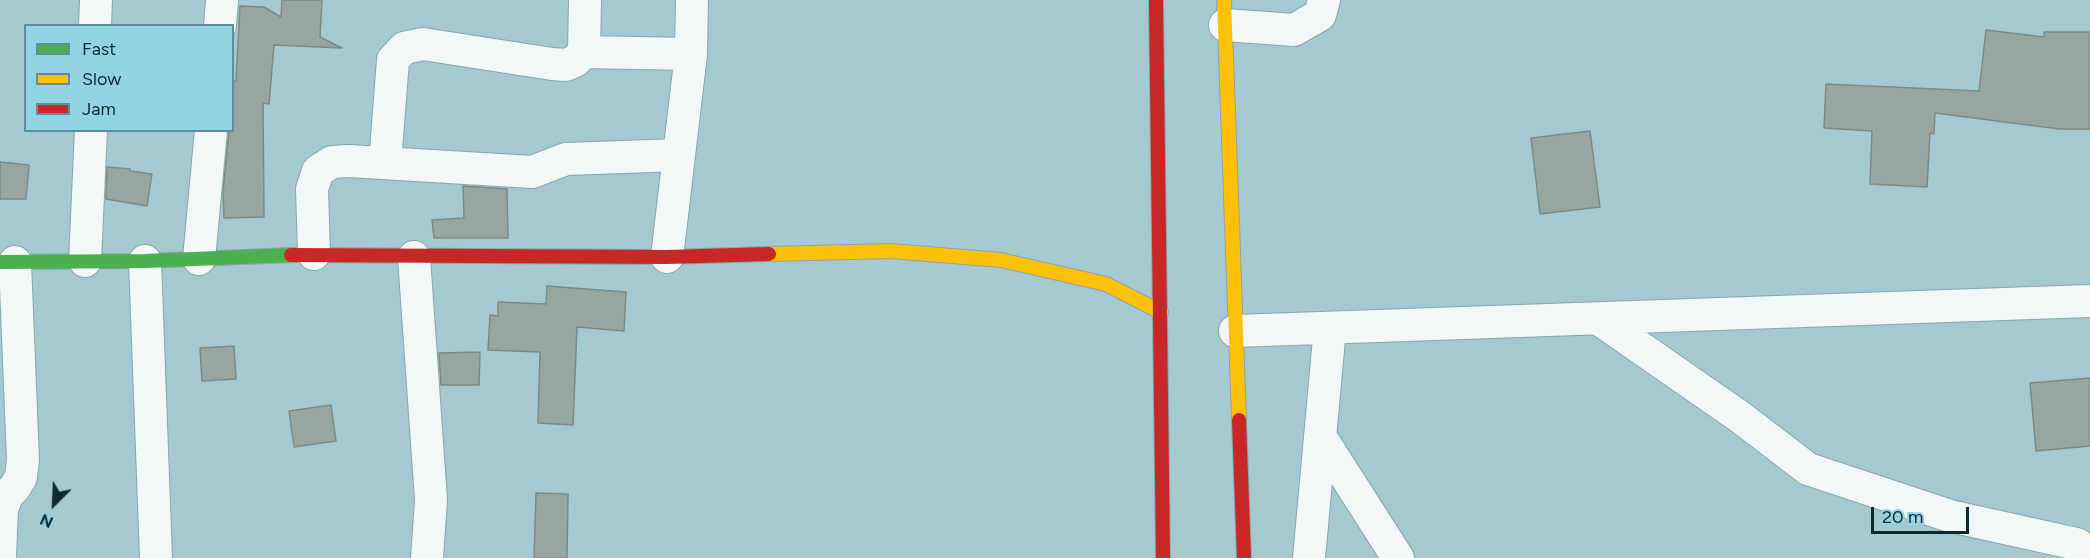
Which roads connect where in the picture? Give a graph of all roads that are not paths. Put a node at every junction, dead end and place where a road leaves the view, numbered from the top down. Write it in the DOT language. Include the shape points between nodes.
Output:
graph roads {
  1 [pos="96,0"];
  2 [pos="222,0"];
  3 [pos="585,0"];
  4 [pos="692,0"];
  5 [pos="1156,0"];
  6 [pos="1324,0"];
  7 [pos="1224,13"];
  8 [pos="95,24"];
  9 [pos="220,24"];
  10 [pos="584,52"];
  11 [pos="691,54"];
  12 [pos="91,132"];
  13 [pos="211,132"];
  14 [pos="679,155"];
  15 [pos="386,163"];
  16 [pos="314,254"];
  17 [pos="414,257"];
  18 [pos="667,257"];
  19 [pos="199,259"];
  20 [pos="85,261"];
  21 [pos="145,261"];
  22 [pos="7,262"];
  23 [pos="2090,302"];
  24 [pos="1161,312"];
  25 [pos="1599,319"];
  26 [pos="1330,328"];
  27 [pos="1235,331"];
  28 [pos="1320,436"];
  29 [pos="2086,547"];
  30 [pos="0,557"];
  31 [pos="156,558"];
  32 [pos="427,558"];
  33 [pos="1163,558"];
  34 [pos="1244,558"];
  35 [pos="1309,558"];
  36 [pos="1398,558"];
  1 -- 8 [label="street"];
  2 -- 9 [label="street"];
  3 -- 10 [label="street"];
  4 -- 11 [label="street"];
  5 -- 24 [label="street"];
  6 -- 7 [label="street" via="1320,15 1294,30"];
  7 -- 27 [label="street"];
  10 -- 11 [label="street"];
  10 -- 15 [label="street" via="575,61 552,64 423,44 404,48 393,60"];
  11 -- 14 [label="street"];
  12 -- 20 [label="street"];
  13 -- 19 [label="street"];
  14 -- 15 [label="street" via="566,159 532,172"];
  14 -- 18 [label="street"];
  15 -- 16 [label="street" via="332,162 318,171 312,189"];
  16 -- 17 [label="street"];
  16 -- 19 [label="street"];
  17 -- 18 [label="street"];
  17 -- 32 [label="street" via="430,500"];
  18 -- 24 [label="street" via="891,251 1001,260 1106,285"];
  19 -- 21 [label="street"];
  20 -- 21 [label="street"];
  20 -- 22 [label="street"];
  21 -- 31 [label="street"];
  22 -- 30 [label="street" via="23,460 21,477 2,509"];
  23 -- 25 [label="street"];
  24 -- 33 [label="street"];
  25 -- 26 [label="street"];
  25 -- 29 [label="street" via="1808,469 1950,516"];
  26 -- 27 [label="street"];
  26 -- 28 [label="street"];
  27 -- 34 [label="street"];
  28 -- 35 [label="street"];
  28 -- 36 [label="street"];
}
